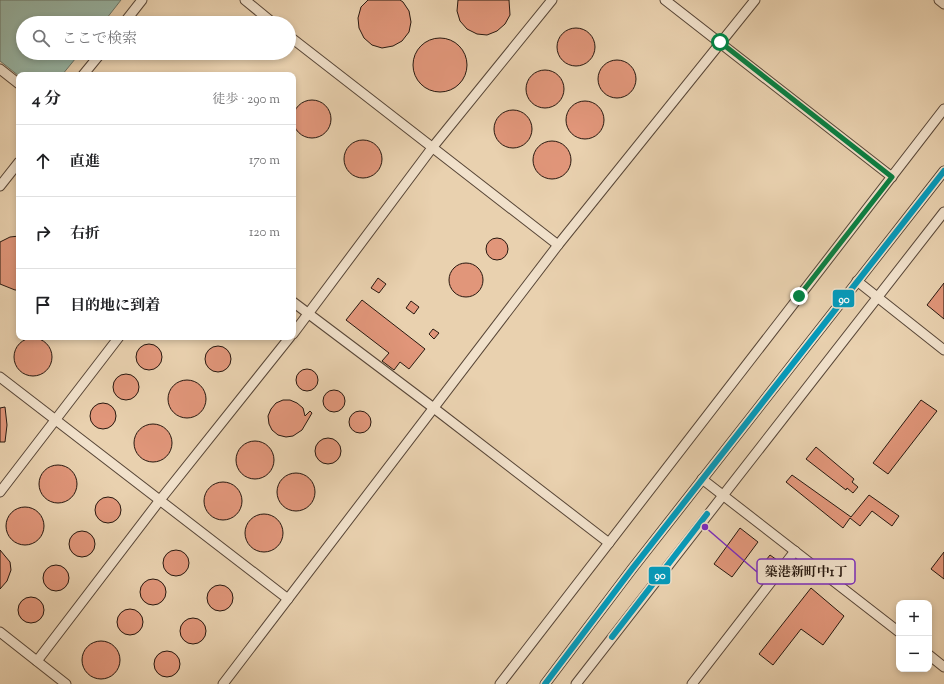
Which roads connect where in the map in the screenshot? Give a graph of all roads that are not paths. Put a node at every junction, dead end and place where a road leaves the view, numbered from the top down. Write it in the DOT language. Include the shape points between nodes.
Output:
graph roads {
  1 [pos="142,0"];
  2 [pos="245,0"];
  3 [pos="552,0"];
  4 [pos="665,0"];
  5 [pos="755,0"];
  6 [pos="939,0"];
  7 [pos="944,4"];
  8 [pos="129,16"];
  9 [pos="264,16"];
  10 [pos="296,41"];
  11 [pos="720,42"];
  12 [pos="95,60"];
  13 [pos="0,69"];
  14 [pos="85,72"];
  15 [pos="16,82"];
  16 [pos="944,109"];
  17 [pos="432,148"];
  18 [pos="16,166"];
  19 [pos="944,171"];
  20 [pos="892,177"];
  21 [pos="0,186"];
  22 [pos="944,212"];
  23 [pos="558,245"];
  24 [pos="857,281"];
  25 [pos="877,297"];
  26 [pos="296,304"];
  27 [pos="308,314"];
  28 [pos="296,330"];
  29 [pos="117,340"];
  30 [pos="288,340"];
  31 [pos="944,350"];
  32 [pos="0,377"];
  33 [pos="435,409"];
  34 [pos="56,420"];
  35 [pos="702,479"];
  36 [pos="0,492"];
  37 [pos="722,495"];
  38 [pos="160,500"];
  39 [pos="609,543"];
  40 [pos="795,551"];
  41 [pos="288,599"];
  42 [pos="896,630"];
  43 [pos="0,632"];
  44 [pos="932,657"];
  45 [pos="37,661"];
  46 [pos="944,667"];
  47 [pos="66,684"];
  48 [pos="223,684"];
  49 [pos="500,684"];
  50 [pos="545,684"];
  51 [pos="576,684"];
  52 [pos="692,684"];
  1 -- 8 [label="street"];
  2 -- 9 [label="street"];
  3 -- 17 [label="street"];
  4 -- 11 [label="street"];
  5 -- 11 [label="street"];
  6 -- 7 [label="street"];
  10 -- 17 [label="street"];
  11 -- 20 [label="street"];
  11 -- 23 [label="street"];
  12 -- 14 [label="street"];
  13 -- 15 [label="street"];
  16 -- 20 [label="street"];
  17 -- 23 [label="street"];
  17 -- 27 [label="street"];
  18 -- 21 [label="street"];
  19 -- 24 [label="street"];
  20 -- 39 [label="street"];
  22 -- 25 [label="street"];
  23 -- 33 [label="street"];
  24 -- 25 [label="street"];
  24 -- 35 [label="street"];
  25 -- 31 [label="street"];
  25 -- 37 [label="street"];
  26 -- 27 [label="street"];
  27 -- 28 [label="street"];
  27 -- 33 [label="street"];
  29 -- 34 [label="street"];
  30 -- 38 [label="street"];
  32 -- 34 [label="street"];
  33 -- 39 [label="street"];
  33 -- 41 [label="street"];
  34 -- 36 [label="street"];
  34 -- 38 [label="street"];
  35 -- 37 [label="street"];
  35 -- 50 [label="street"];
  37 -- 40 [label="street"];
  37 -- 51 [label="street"];
  38 -- 41 [label="street"];
  38 -- 45 [label="street"];
  39 -- 49 [label="street"];
  40 -- 42 [label="street"];
  40 -- 52 [label="street"];
  41 -- 48 [label="street"];
  43 -- 45 [label="street"];
  44 -- 46 [label="street"];
  45 -- 47 [label="street"];
}
